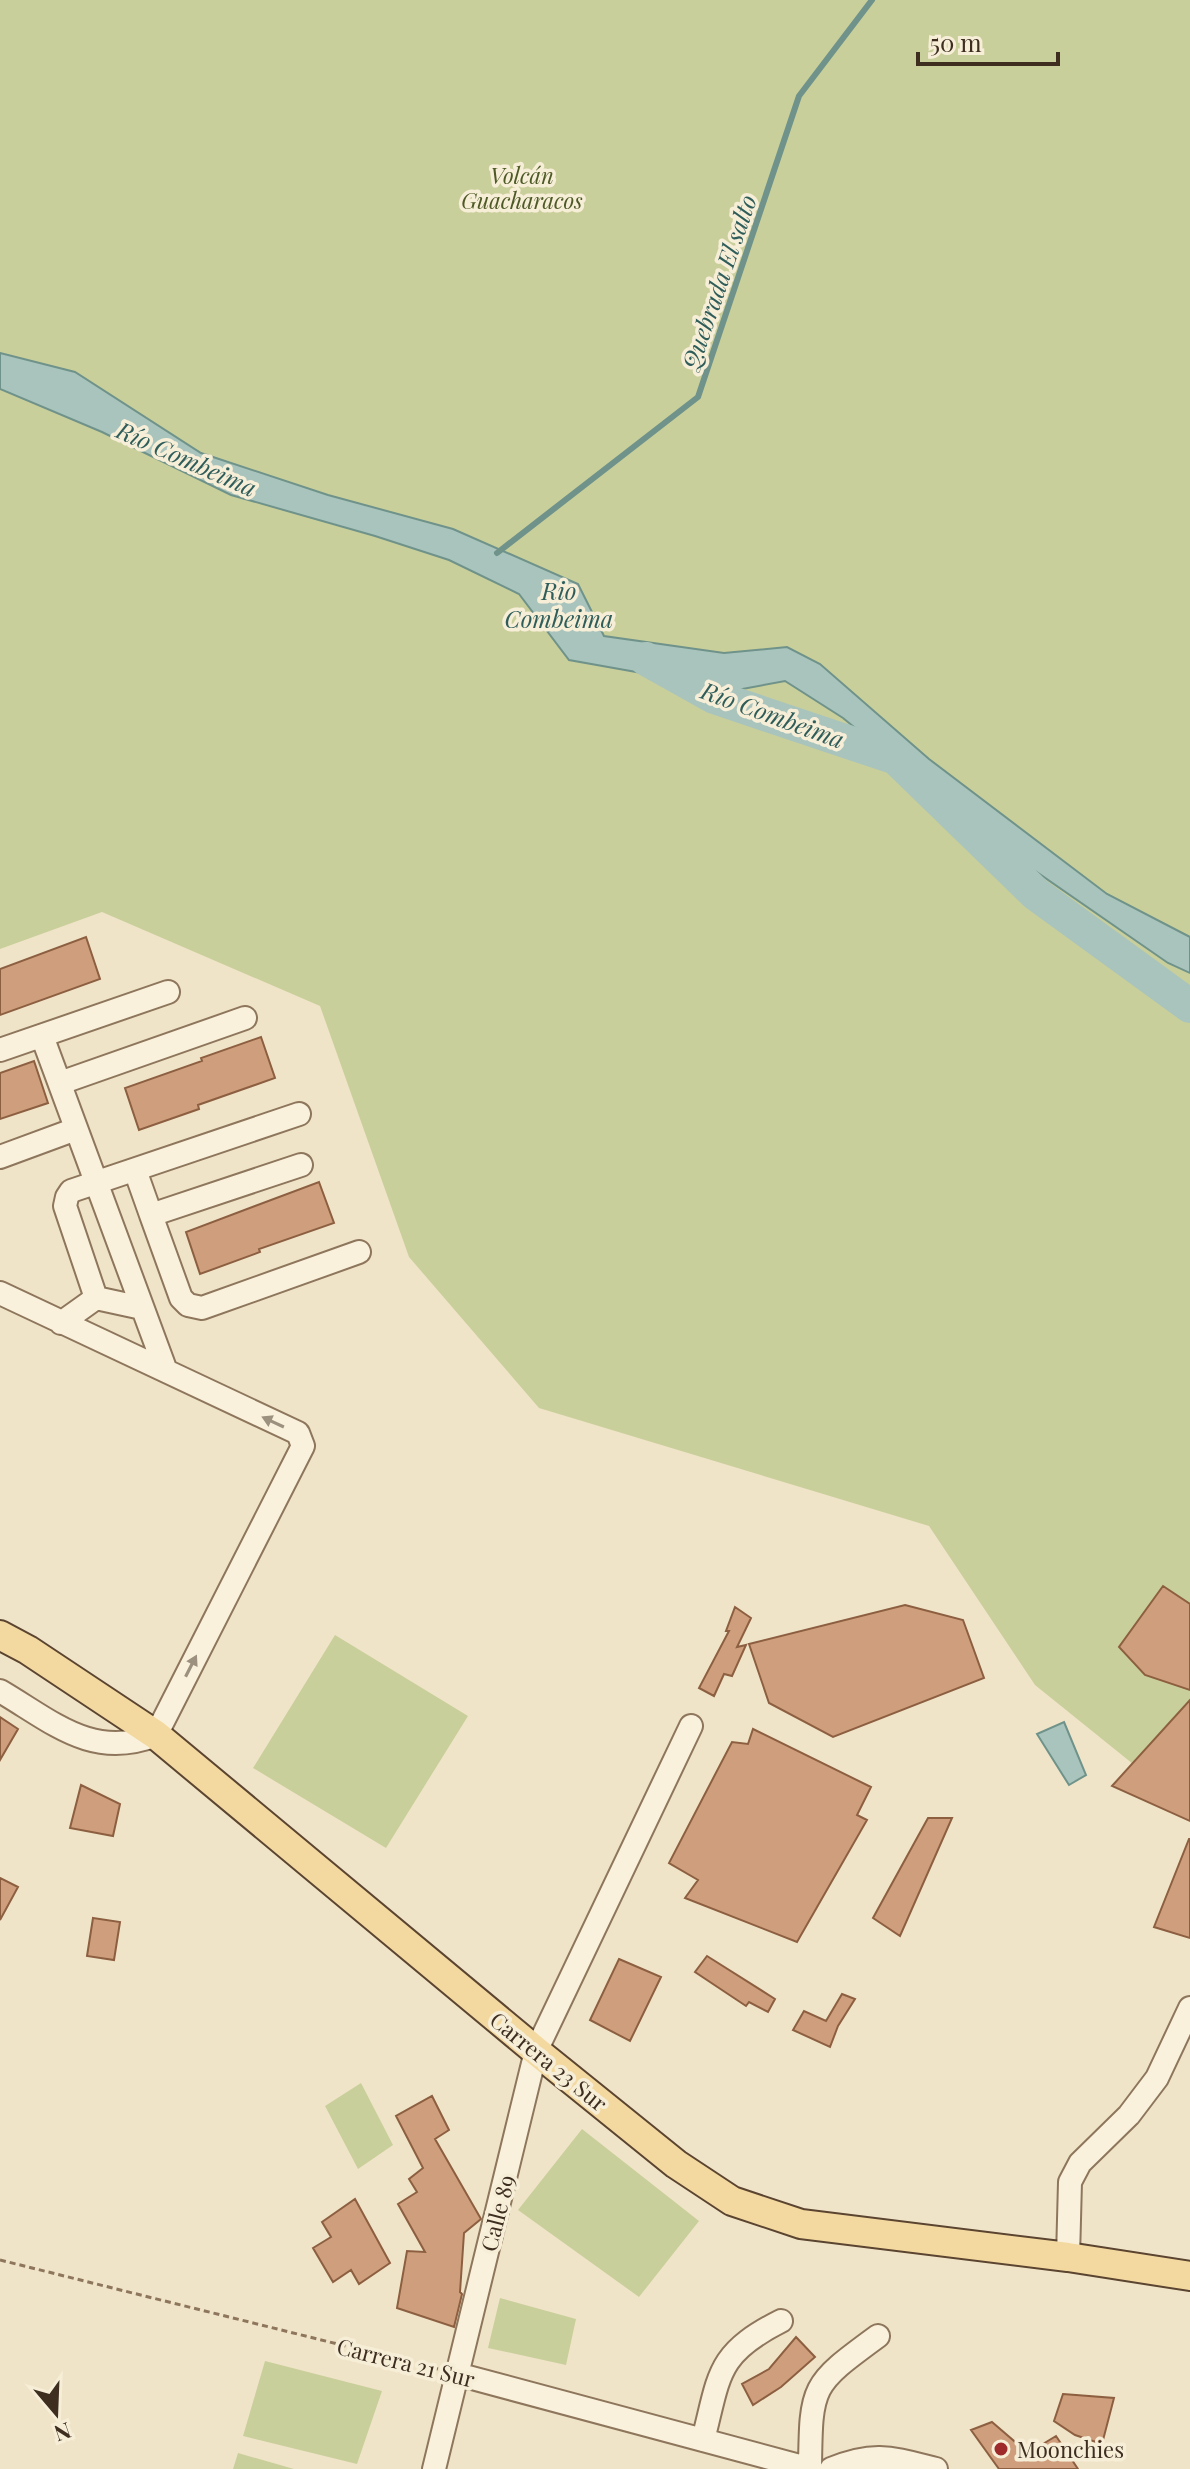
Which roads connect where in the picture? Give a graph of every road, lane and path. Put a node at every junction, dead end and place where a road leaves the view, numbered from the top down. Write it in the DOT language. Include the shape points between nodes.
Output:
graph roads {
  1 [pos="168,992"];
  2 [pos="245,1018"];
  3 [pos="42,1036"];
  4 [pos="0,1050"];
  5 [pos="60,1083"];
  6 [pos="299,1114"];
  7 [pos="76,1129"];
  8 [pos="0,1157"];
  9 [pos="301,1165"];
  10 [pos="135,1170"];
  11 [pos="96,1182"];
  12 [pos="151,1215"];
  13 [pos="359,1252"];
  14 [pos="0,1293"];
  15 [pos="96,1298"];
  16 [pos="142,1308"];
  17 [pos="61,1323"];
  18 [pos="166,1371"];
  19 [pos="0,1635"];
  20 [pos="0,1691"];
  21 [pos="691,1726"];
  22 [pos="156,1735"];
  23 [pos="1190,2008"];
  24 [pos="536,2051"];
  25 [pos="1068,2257"];
  26 [pos="0,2260"];
  27 [pos="1190,2276"];
  28 [pos="781,2321"];
  29 [pos="878,2336"];
  30 [pos="457,2374"];
  31 [pos="703,2440"];
  32 [pos="434,2469"];
  33 [pos="810,2469"];
  34 [pos="831,2469"];
  35 [pos="936,2469"];
  1 -- 3 [label="street"];
  2 -- 5 [label="street"];
  3 -- 4 [label="street"];
  3 -- 5 [label="street"];
  5 -- 7 [label="street"];
  6 -- 10 [label="street"];
  7 -- 8 [label="street"];
  7 -- 11 [label="street"];
  9 -- 12 [label="street"];
  10 -- 11 [label="street"];
  10 -- 12 [label="street"];
  11 -- 15 [label="street" via="71,1191 65,1206"];
  11 -- 16 [label="street"];
  12 -- 13 [label="street" via="181,1298 202,1308"];
  14 -- 17 [label="street"];
  15 -- 16 [label="street"];
  15 -- 17 [label="street"];
  16 -- 18 [label="street"];
  17 -- 18 [label="street"];
  22 -- 18 [label="street, one-way" via="303,1446 298,1433"];
  19 -- 22 [label="main road, Carrera 23 Sur"];
  20 -- 22 [label="street" via="79,1737 123,1745"];
  21 -- 24 [label="street, Calle 89"];
  22 -- 24 [label="main road, Carrera 23 Sur"];
  23 -- 25 [label="street" via="1157,2078 1129,2115 1080,2163 1070,2182"];
  24 -- 25 [label="main road, Carrera 23 Sur" via="676,2164 732,2201 801,2224"];
  24 -- 30 [label="street, Calle 89"];
  25 -- 27 [label="main road, Carrera 23 Sur"];
  26 -- 30 [label="path, Carrera 21 Sur"];
  28 -- 31 [label="street" via="757,2333 721,2369"];
  29 -- 33 [label="street" via="830,2370 815,2392"];
  30 -- 31 [label="street, Carrera 21 Sur"];
  30 -- 32 [label="street, Calle 89"];
  31 -- 33 [label="street, Carrera 21 Sur"];
  34 -- 35 [label="street" via="858,2458 886,2457"];
}
